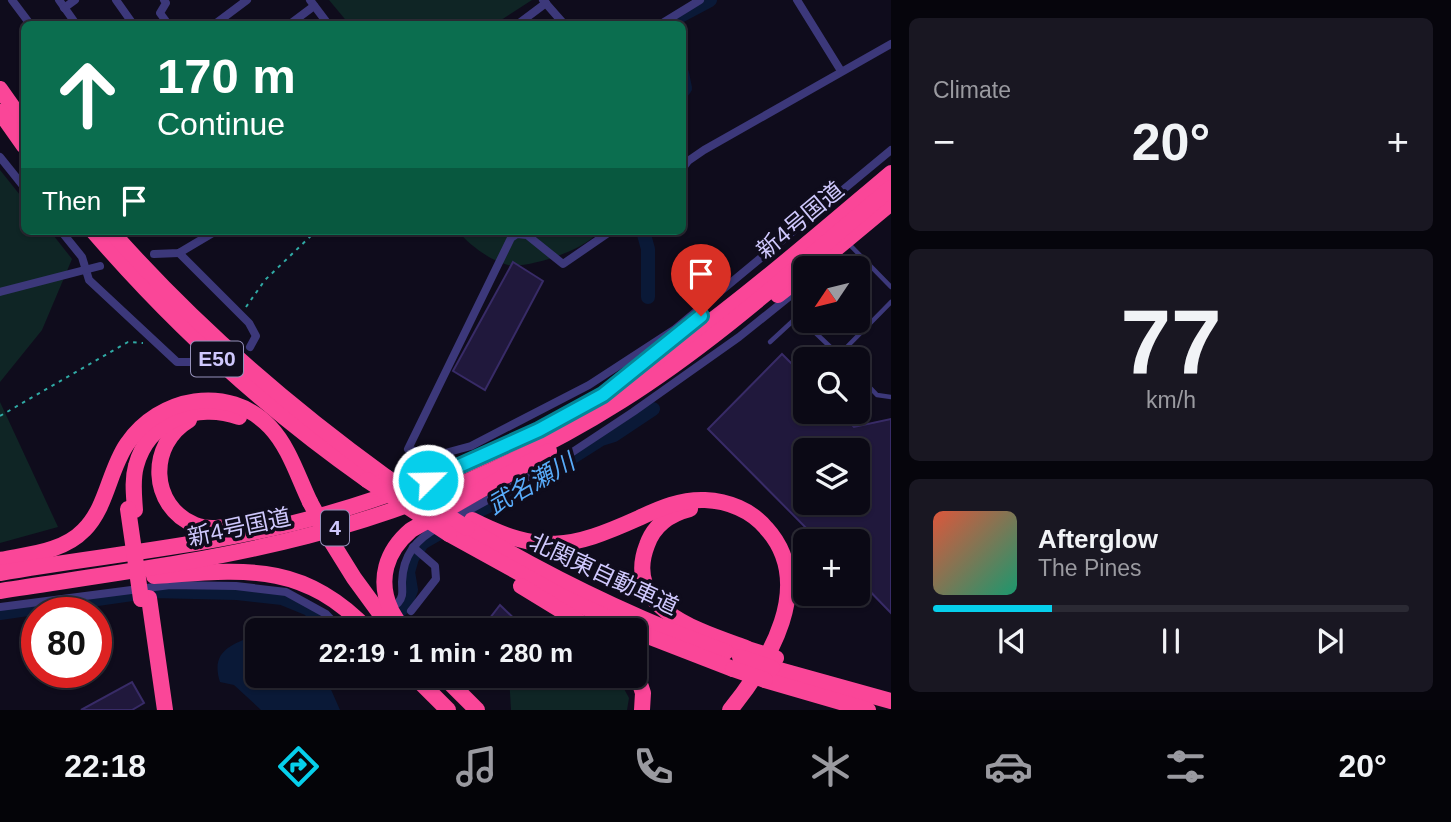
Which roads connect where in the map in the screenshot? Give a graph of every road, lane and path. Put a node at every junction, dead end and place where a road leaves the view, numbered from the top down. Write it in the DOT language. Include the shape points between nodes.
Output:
graph roads {
  1 [pos="12,0"];
  2 [pos="75,0"];
  3 [pos="116,0"];
  4 [pos="247,0"];
  5 [pos="700,0"];
  6 [pos="797,0"];
  7 [pos="167,1"];
  8 [pos="544,2"];
  9 [pos="312,3"];
  10 [pos="62,4"];
  11 [pos="28,21"];
  12 [pos="74,21"];
  13 [pos="131,21"];
  14 [pos="166,21"];
  15 [pos="219,21"];
  16 [pos="293,21"];
  17 [pos="326,21"];
  18 [pos="522,21"];
  19 [pos="561,21"];
  20 [pos="665,21"];
  21 [pos="891,44"];
  22 [pos="841,71"];
  23 [pos="0,89"];
  24 [pos="0,112"];
  25 [pos="21,119"];
  26 [pos="21,142"];
  27 [pos="891,150"];
  28 [pos="0,157"];
  29 [pos="891,160"];
  30 [pos="686,164"];
  31 [pos="891,173"];
  32 [pos="21,183"];
  33 [pos="891,188"];
  34 [pos="891,203"];
  35 [pos="64,235"];
  36 [pos="97,235"];
  37 [pos="114,235"];
  38 [pos="209,235"];
  39 [pos="312,235"];
  40 [pos="516,235"];
  41 [pos="527,235"];
  42 [pos="605,235"];
  43 [pos="849,244"];
  44 [pos="179,253"];
  45 [pos="154,254"];
  46 [pos="831,256"];
  47 [pos="837,256"];
  48 [pos="100,266"];
  49 [pos="86,268"];
  50 [pos="793,283"];
  51 [pos="891,287"];
  52 [pos="0,292"];
  53 [pos="793,294"];
  54 [pos="891,302"];
  55 [pos="241,314"];
  56 [pos="770,342"];
  57 [pos="155,343"];
  58 [pos="250,346"];
  59 [pos="829,347"];
  60 [pos="848,347"];
  61 [pos="196,362"];
  62 [pos="643,386"];
  63 [pos="870,388"];
  64 [pos="603,395"];
  65 [pos="891,397"];
  66 [pos="181,403"];
  67 [pos="207,412"];
  68 [pos="0,416"];
  69 [pos="584,423"];
  70 [pos="528,426"];
  71 [pos="306,503"];
  72 [pos="132,510"];
  73 [pos="470,524"];
  74 [pos="284,525"];
  75 [pos="446,535"];
  76 [pos="327,542"];
  77 [pos="413,547"];
  78 [pos="0,560"];
  79 [pos="0,572"];
  80 [pos="0,592"];
  81 [pos="145,598"];
  82 [pos="398,603"];
  83 [pos="0,607"];
  84 [pos="411,611"];
  85 [pos="330,618"];
  86 [pos="356,618"];
  87 [pos="375,618"];
  88 [pos="383,618"];
  89 [pos="396,618"];
  90 [pos="574,618"];
  91 [pos="608,618"];
  92 [pos="647,633"];
  93 [pos="740,658"];
  94 [pos="771,669"];
  95 [pos="426,688"];
  96 [pos="455,688"];
  97 [pos="641,688"];
  98 [pos="891,693"];
  99 [pos="867,700"];
  100 [pos="891,701"];
  101 [pos="158,710"];
  102 [pos="166,710"];
  103 [pos="448,710"];
  104 [pos="477,710"];
  105 [pos="642,710"];
  106 [pos="718,710"];
  107 [pos="730,710"];
  1 -- 11 [label="street"];
  2 -- 10 [label="street"];
  3 -- 13 [label="street"];
  4 -- 15 [label="street"];
  5 -- 20 [label="street"];
  6 -- 22 [label="street"];
  7 -- 14 [label="street" via="160,13"];
  8 -- 18 [label="street"];
  8 -- 19 [label="street"];
  9 -- 16 [label="street"];
  9 -- 17 [label="street"];
  10 -- 12 [label="street"];
  21 -- 22 [label="street"];
  22 -- 30 [label="street"];
  23 -- 25 [label="highway"];
  24 -- 26 [label="highway"];
  27 -- 70 [label="street" via="675,329"];
  28 -- 32 [label="street"];
  29 -- 64 [label="highway"];
  31 -- 64 [label="highway, 新4号国道 / 4" via="721,314"];
  33 -- 62 [label="highway, 新4号国道 / 4" via="738,315"];
  34 -- 43 [label="highway"];
  35 -- 49 [label="street"];
  36 -- 75 [label="highway, 北関東自動車道 / E50, bridge" via="229,370 362,479"];
  37 -- 73 [label="highway, E50" via="201,326 304,416"];
  38 -- 44 [label="street"];
  39 -- 55 [label="path" via="265,279"];
  40 -- 70 [label="street" via="408,449 435,456"];
  41 -- 42 [label="street" via="563,264"];
  43 -- 46 [label="highway"];
  43 -- 47 [label="street"];
  43 -- 51 [label="lane"];
  44 -- 45 [label="street"];
  44 -- 55 [label="street"];
  48 -- 49 [label="street"];
  49 -- 52 [label="street"];
  49 -- 57 [label="street" via="89,280"];
  50 -- 62 [label="highway" via="677,370"];
  53 -- 77 [label="street" via="633,412 562,459 424,535"];
  54 -- 60 [label="lane"];
  55 -- 58 [label="street" via="256,336"];
  56 -- 59 [label="lane" via="796,318"];
  57 -- 61 [label="street" via="177,362"];
  57 -- 68 [label="path" via="128,342"];
  62 -- 69 [label="highway, 新4号国道 / 4"];
  63 -- 65 [label="lane" via="877,395"];
  64 -- 70 [label="highway, 新4号国道 / 4"];
  66 -- 71 [label="highway" via="223,402 262,419 284,446"];
  66 -- 72 [label="highway" via="147,431 133,451 126,481"];
  66 -- 78 [label="highway" via="152,418 132,436 83,532 52,548"];
  67 -- 71 [label="highway" via="242,418 261,431"];
  67 -- 72 [label="highway" via="174,419 150,439 135,468"];
  67 -- 74 [label="highway" via="180,426 163,448 158,477 170,506 203,527"];
  69 -- 80 [label="highway, 新4号国道 / 4" via="485,473 306,537"];
  69 -- 89 [label="highway" via="545,455 411,530 397,543 384,579"];
  70 -- 74 [label="highway, 新4号国道 / 4" via="428,480"];
  71 -- 76 [label="highway"];
  72 -- 81 [label="highway"];
  73 -- 93 [label="highway, 北関東自動車道 / E50" via="519,559 617,608"];
  73 -- 107 [label="highway" via="511,538 559,545 587,540 660,508 691,501 727,503 751,515 769,530 781,551 788,575 786,604 771,649"];
  74 -- 79 [label="highway, 新4号国道 / 4" via="180,546"];
  75 -- 90 [label="highway"];
  75 -- 91 [label="highway, 北関東自動車道 / E50"];
  76 -- 87 [label="highway"];
  76 -- 88 [label="highway"];
  77 -- 82 [label="street" via="404,564 403,597"];
  77 -- 84 [label="street" via="435,566 436,579"];
  80 -- 86 [label="highway" via="22,596 150,576 263,574 321,590"];
  81 -- 101 [label="highway"];
  81 -- 102 [label="highway"];
  83 -- 85 [label="street" via="170,585 236,586 286,592"];
  92 -- 93 [label="highway, 北関東自動車道 / E50"];
  93 -- 94 [label="highway, 北関東自動車道 / E50, bridge"];
  93 -- 94 [label="highway, bridge"];
  93 -- 106 [label="highway" via="661,608 648,590 643,565 648,543 657,526 679,512 718,509 747,521 766,541 777,571 773,623 742,680"];
  94 -- 99 [label="highway, 北関東自動車道 / E50"];
  94 -- 99 [label="highway"];
  95 -- 103 [label="highway"];
  96 -- 104 [label="highway"];
  97 -- 105 [label="highway"];
  98 -- 99 [label="highway"];
  99 -- 100 [label="highway, 北関東自動車道 / E50"];
}
